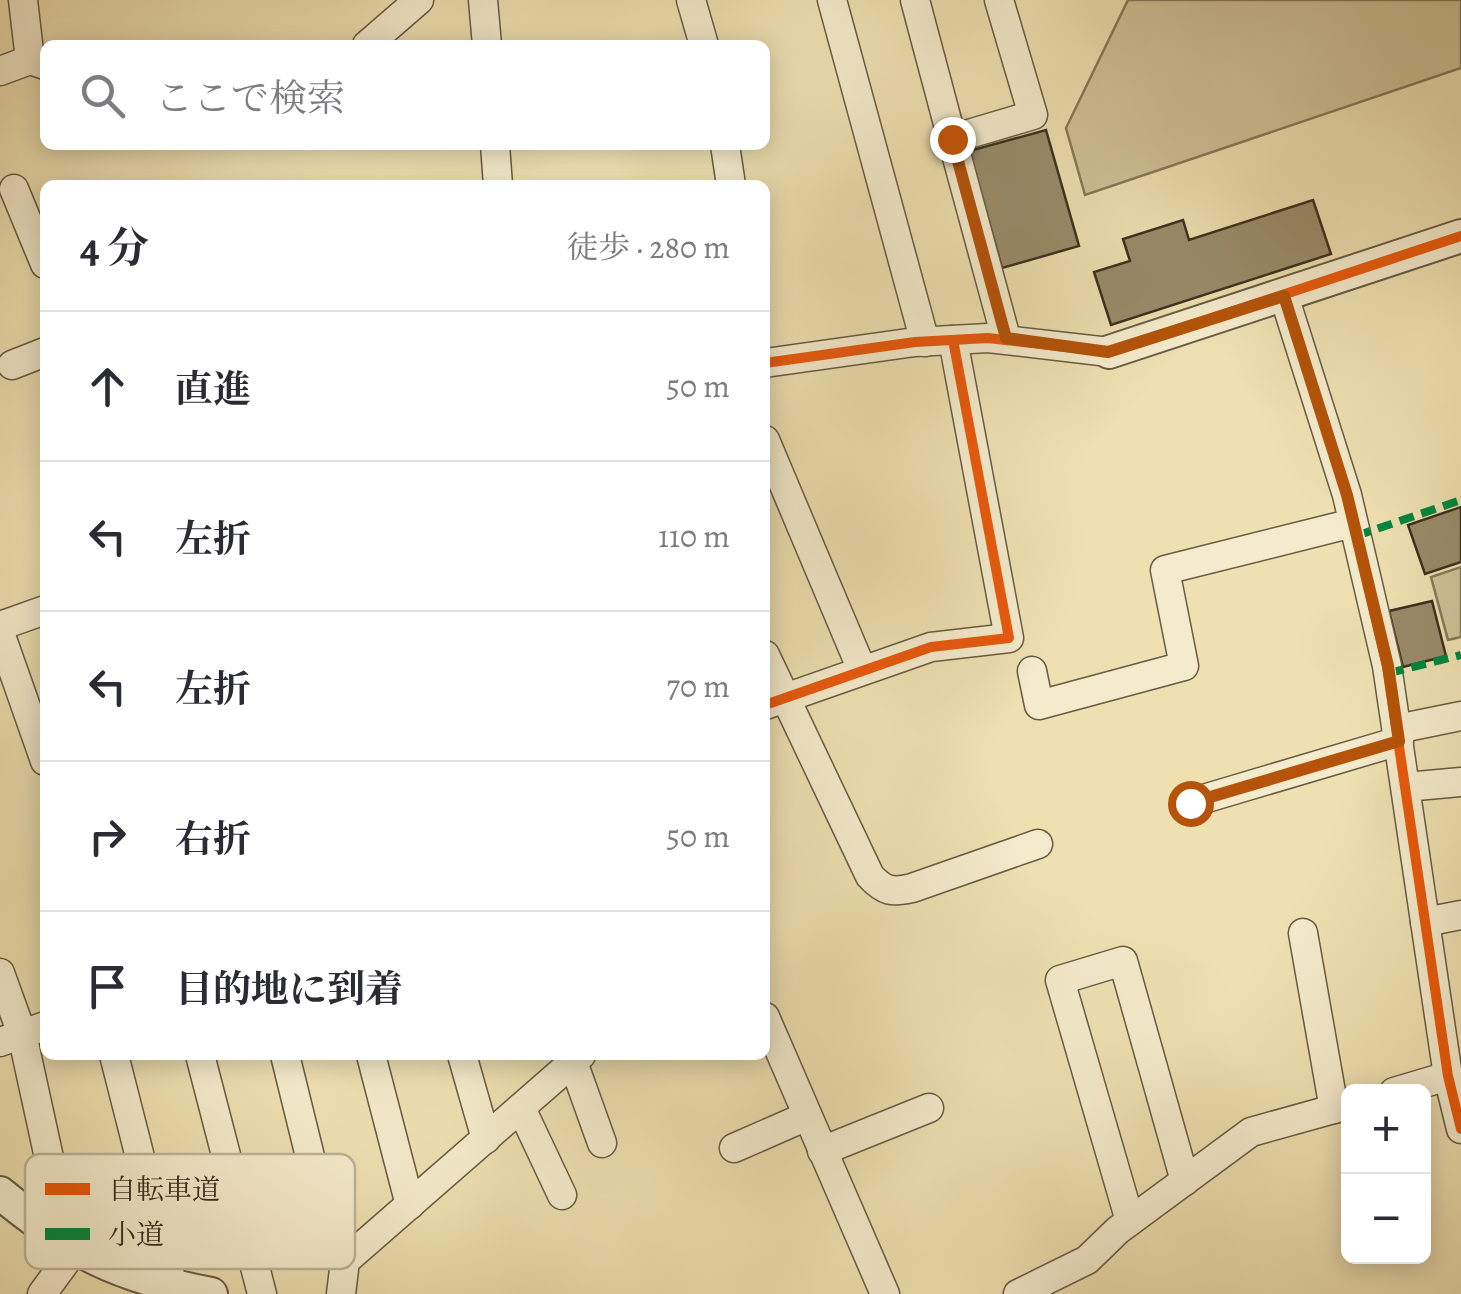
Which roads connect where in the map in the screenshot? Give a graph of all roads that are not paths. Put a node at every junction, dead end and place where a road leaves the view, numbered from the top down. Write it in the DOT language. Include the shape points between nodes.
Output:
graph roads {
  1 [pos="23,0"];
  2 [pos="418,0"];
  3 [pos="484,0"];
  4 [pos="691,0"];
  5 [pos="832,0"];
  6 [pos="914,0"];
  7 [pos="999,0"];
  8 [pos="372,40"];
  9 [pos="487,40"];
  10 [pos="703,40"];
  11 [pos="37,63"];
  12 [pos="0,71"];
  13 [pos="952,139"];
  14 [pos="495,150"];
  15 [pos="725,150"];
  16 [pos="498,180"];
  17 [pos="730,180"];
  18 [pos="17,188"];
  19 [pos="1461,236"];
  20 [pos="40,250"];
  21 [pos="1284,296"];
  22 [pos="1006,338"];
  23 [pos="939,341"];
  24 [pos="1108,352"];
  25 [pos="40,354"];
  26 [pos="770,362"];
  27 [pos="12,365"];
  28 [pos="770,452"];
  29 [pos="1353,523"];
  30 [pos="40,612"];
  31 [pos="0,629"];
  32 [pos="862,670"];
  33 [pos="1032,670"];
  34 [pos="774,701"];
  35 [pos="1461,716"];
  36 [pos="1398,735"];
  37 [pos="40,746"];
  38 [pos="1461,782"];
  39 [pos="1406,788"];
  40 [pos="1190,803"];
  41 [pos="1038,844"];
  42 [pos="1461,915"];
  43 [pos="1426,922"];
  44 [pos="1303,932"];
  45 [pos="0,973"];
  46 [pos="1450,1003"];
  47 [pos="770,1029"];
  48 [pos="22,1034"];
  49 [pos="115,1060"];
  50 [pos="201,1060"];
  51 [pos="286,1060"];
  52 [pos="372,1060"];
  53 [pos="463,1060"];
  54 [pos="567,1062"];
  55 [pos="1448,1076"];
  56 [pos="1421,1084"];
  57 [pos="1341,1107"];
  58 [pos="522,1108"];
  59 [pos="930,1108"];
  60 [pos="807,1116"];
  61 [pos="1461,1129"];
  62 [pos="486,1138"];
  63 [pos="602,1143"];
  64 [pos="734,1148"];
  65 [pos="822,1151"];
  66 [pos="50,1154"];
  67 [pos="139,1154"];
  68 [pos="226,1154"];
  69 [pos="309,1154"];
  70 [pos="1185,1181"];
  71 [pos="0,1193"];
  72 [pos="562,1195"];
  73 [pos="410,1205"];
  74 [pos="25,1212"];
  75 [pos="1130,1221"];
  76 [pos="355,1253"];
  77 [pos="57,1269"];
  78 [pos="118,1269"];
  79 [pos="169,1269"];
  80 [pos="256,1269"];
  81 [pos="344,1269"];
  82 [pos="173,1286"];
  83 [pos="42,1294"];
  84 [pos="212,1294"];
  85 [pos="262,1294"];
  86 [pos="341,1294"];
  87 [pos="885,1294"];
  88 [pos="1018,1294"];
  1 -- 11 [label="street"];
  2 -- 8 [label="street"];
  3 -- 9 [label="street"];
  4 -- 10 [label="street"];
  5 -- 23 [label="street"];
  6 -- 13 [label="street"];
  7 -- 13 [label="street" via="1033,115"];
  11 -- 12 [label="street"];
  13 -- 22 [label="street"];
  14 -- 16 [label="street"];
  15 -- 17 [label="street"];
  18 -- 20 [label="street"];
  19 -- 21 [label="street"];
  21 -- 24 [label="street"];
  21 -- 29 [label="street"];
  22 -- 23 [label="street"];
  22 -- 24 [label="street"];
  23 -- 26 [label="street"];
  23 -- 32 [label="street" via="1009,638 931,647"];
  25 -- 27 [label="street"];
  28 -- 32 [label="street"];
  29 -- 33 [label="street" via="1165,570 1196,663 1039,704"];
  29 -- 36 [label="street"];
  30 -- 31 [label="street"];
  31 -- 37 [label="street"];
  32 -- 34 [label="street"];
  34 -- 41 [label="street" via="882,889 912,888"];
  35 -- 36 [label="street"];
  36 -- 39 [label="street"];
  36 -- 40 [label="street"];
  38 -- 39 [label="street"];
  39 -- 43 [label="street"];
  42 -- 43 [label="street"];
  43 -- 46 [label="street"];
  44 -- 57 [label="street"];
  45 -- 48 [label="street"];
  46 -- 55 [label="street"];
  47 -- 60 [label="street"];
  48 -- 66 [label="street"];
  49 -- 67 [label="street"];
  50 -- 68 [label="street"];
  51 -- 69 [label="street"];
  52 -- 73 [label="street"];
  53 -- 62 [label="street"];
  54 -- 58 [label="street"];
  54 -- 63 [label="street"];
  55 -- 56 [label="street"];
  55 -- 61 [label="street"];
  57 -- 70 [label="street" via="1251,1132"];
  58 -- 62 [label="street"];
  58 -- 72 [label="street"];
  59 -- 65 [label="street"];
  60 -- 64 [label="street"];
  60 -- 65 [label="street"];
  62 -- 73 [label="street"];
  65 -- 87 [label="street"];
  70 -- 75 [label="street"];
  70 -- 75 [label="street" via="1123,961 1060,980"];
  71 -- 74 [label="street"];
  73 -- 76 [label="street"];
  75 -- 88 [label="street" via="1086,1260"];
  77 -- 83 [label="street"];
  78 -- 82 [label="street"];
  79 -- 82 [label="street"];
  80 -- 85 [label="street"];
  81 -- 86 [label="street"];
  82 -- 84 [label="street"];
}
